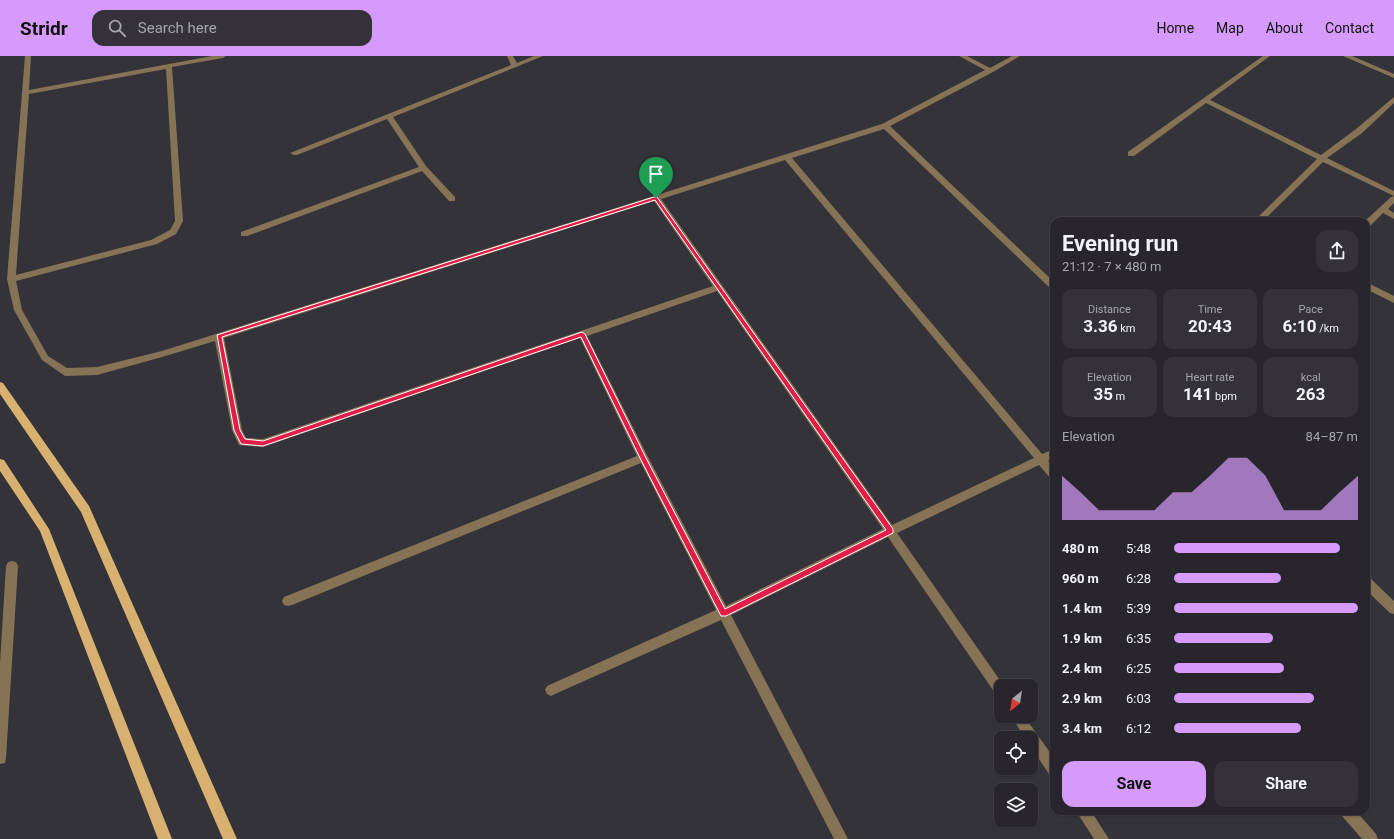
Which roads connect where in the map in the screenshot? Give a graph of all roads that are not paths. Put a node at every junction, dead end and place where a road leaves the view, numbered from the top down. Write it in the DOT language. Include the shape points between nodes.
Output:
graph roads {
  1 [pos="28,56"];
  2 [pos="222,56"];
  3 [pos="510,56"];
  4 [pos="540,56"];
  5 [pos="962,56"];
  6 [pos="1017,56"];
  7 [pos="1267,56"];
  8 [pos="1346,56"];
  9 [pos="169,66"];
  10 [pos="515,66"];
  11 [pos="991,71"];
  12 [pos="1394,76"];
  13 [pos="24,93"];
  14 [pos="1394,99"];
  15 [pos="1206,101"];
  16 [pos="389,116"];
  17 [pos="885,126"];
  18 [pos="294,153"];
  19 [pos="1131,154"];
  20 [pos="787,157"];
  21 [pos="1322,158"];
  22 [pos="423,168"];
  23 [pos="1394,194"];
  24 [pos="656,198"];
  25 [pos="452,199"];
  26 [pos="1394,199"];
  27 [pos="1382,210"];
  28 [pos="1394,216"];
  29 [pos="1262,217"];
  30 [pos="1370,221"];
  31 [pos="244,234"];
  32 [pos="11,279"];
  33 [pos="1050,283"];
  34 [pos="720,287"];
  35 [pos="1370,287"];
  36 [pos="1394,300"];
  37 [pos="582,334"];
  38 [pos="219,336"];
  39 [pos="0,386"];
  40 [pos="1050,455"];
  41 [pos="643,458"];
  42 [pos="1040,459"];
  43 [pos="0,463"];
  44 [pos="1050,470"];
  45 [pos="890,531"];
  46 [pos="12,566"];
  47 [pos="1370,586"];
  48 [pos="288,601"];
  49 [pos="1394,609"];
  50 [pos="723,614"];
  51 [pos="994,682"];
  52 [pos="551,690"];
  53 [pos="1022,723"];
  54 [pos="0,758"];
  55 [pos="1050,763"];
  56 [pos="1086,815"];
  57 [pos="1350,815"];
  58 [pos="165,839"];
  59 [pos="230,839"];
  60 [pos="841,839"];
  61 [pos="1102,839"];
  62 [pos="1371,839"];
  1 -- 13 [label="street"];
  2 -- 9 [label="street"];
  3 -- 10 [label="street"];
  4 -- 10 [label="street"];
  5 -- 11 [label="street"];
  6 -- 11 [label="street"];
  7 -- 15 [label="street"];
  8 -- 12 [label="street"];
  9 -- 13 [label="street"];
  9 -- 32 [label="street" via="179,221 173,232 154,242"];
  10 -- 16 [label="street"];
  11 -- 17 [label="street"];
  13 -- 32 [label="street"];
  14 -- 21 [label="street"];
  15 -- 19 [label="street"];
  15 -- 21 [label="street"];
  16 -- 18 [label="street"];
  16 -- 22 [label="street"];
  17 -- 20 [label="street"];
  17 -- 33 [label="street"];
  20 -- 24 [label="street"];
  20 -- 42 [label="street"];
  21 -- 23 [label="street"];
  21 -- 29 [label="street"];
  22 -- 25 [label="street"];
  22 -- 31 [label="street"];
  24 -- 34 [label="street"];
  24 -- 38 [label="street"];
  26 -- 27 [label="street"];
  27 -- 28 [label="street"];
  27 -- 30 [label="street"];
  32 -- 38 [label="street" via="18,310 46,358 65,372 98,371"];
  34 -- 37 [label="street"];
  34 -- 45 [label="street"];
  35 -- 36 [label="street"];
  37 -- 38 [label="street" via="263,443 244,442 237,430"];
  37 -- 41 [label="street"];
  39 -- 59 [label="main road" via="85,509"];
  40 -- 42 [label="street"];
  41 -- 48 [label="street"];
  41 -- 50 [label="street"];
  42 -- 44 [label="street"];
  42 -- 45 [label="street"];
  43 -- 58 [label="main road" via="44,529"];
  45 -- 50 [label="street"];
  45 -- 51 [label="street"];
  46 -- 54 [label="street"];
  47 -- 49 [label="street"];
  50 -- 52 [label="street"];
  50 -- 60 [label="street"];
  53 -- 55 [label="street"];
  56 -- 61 [label="street"];
  57 -- 62 [label="street"];
}
